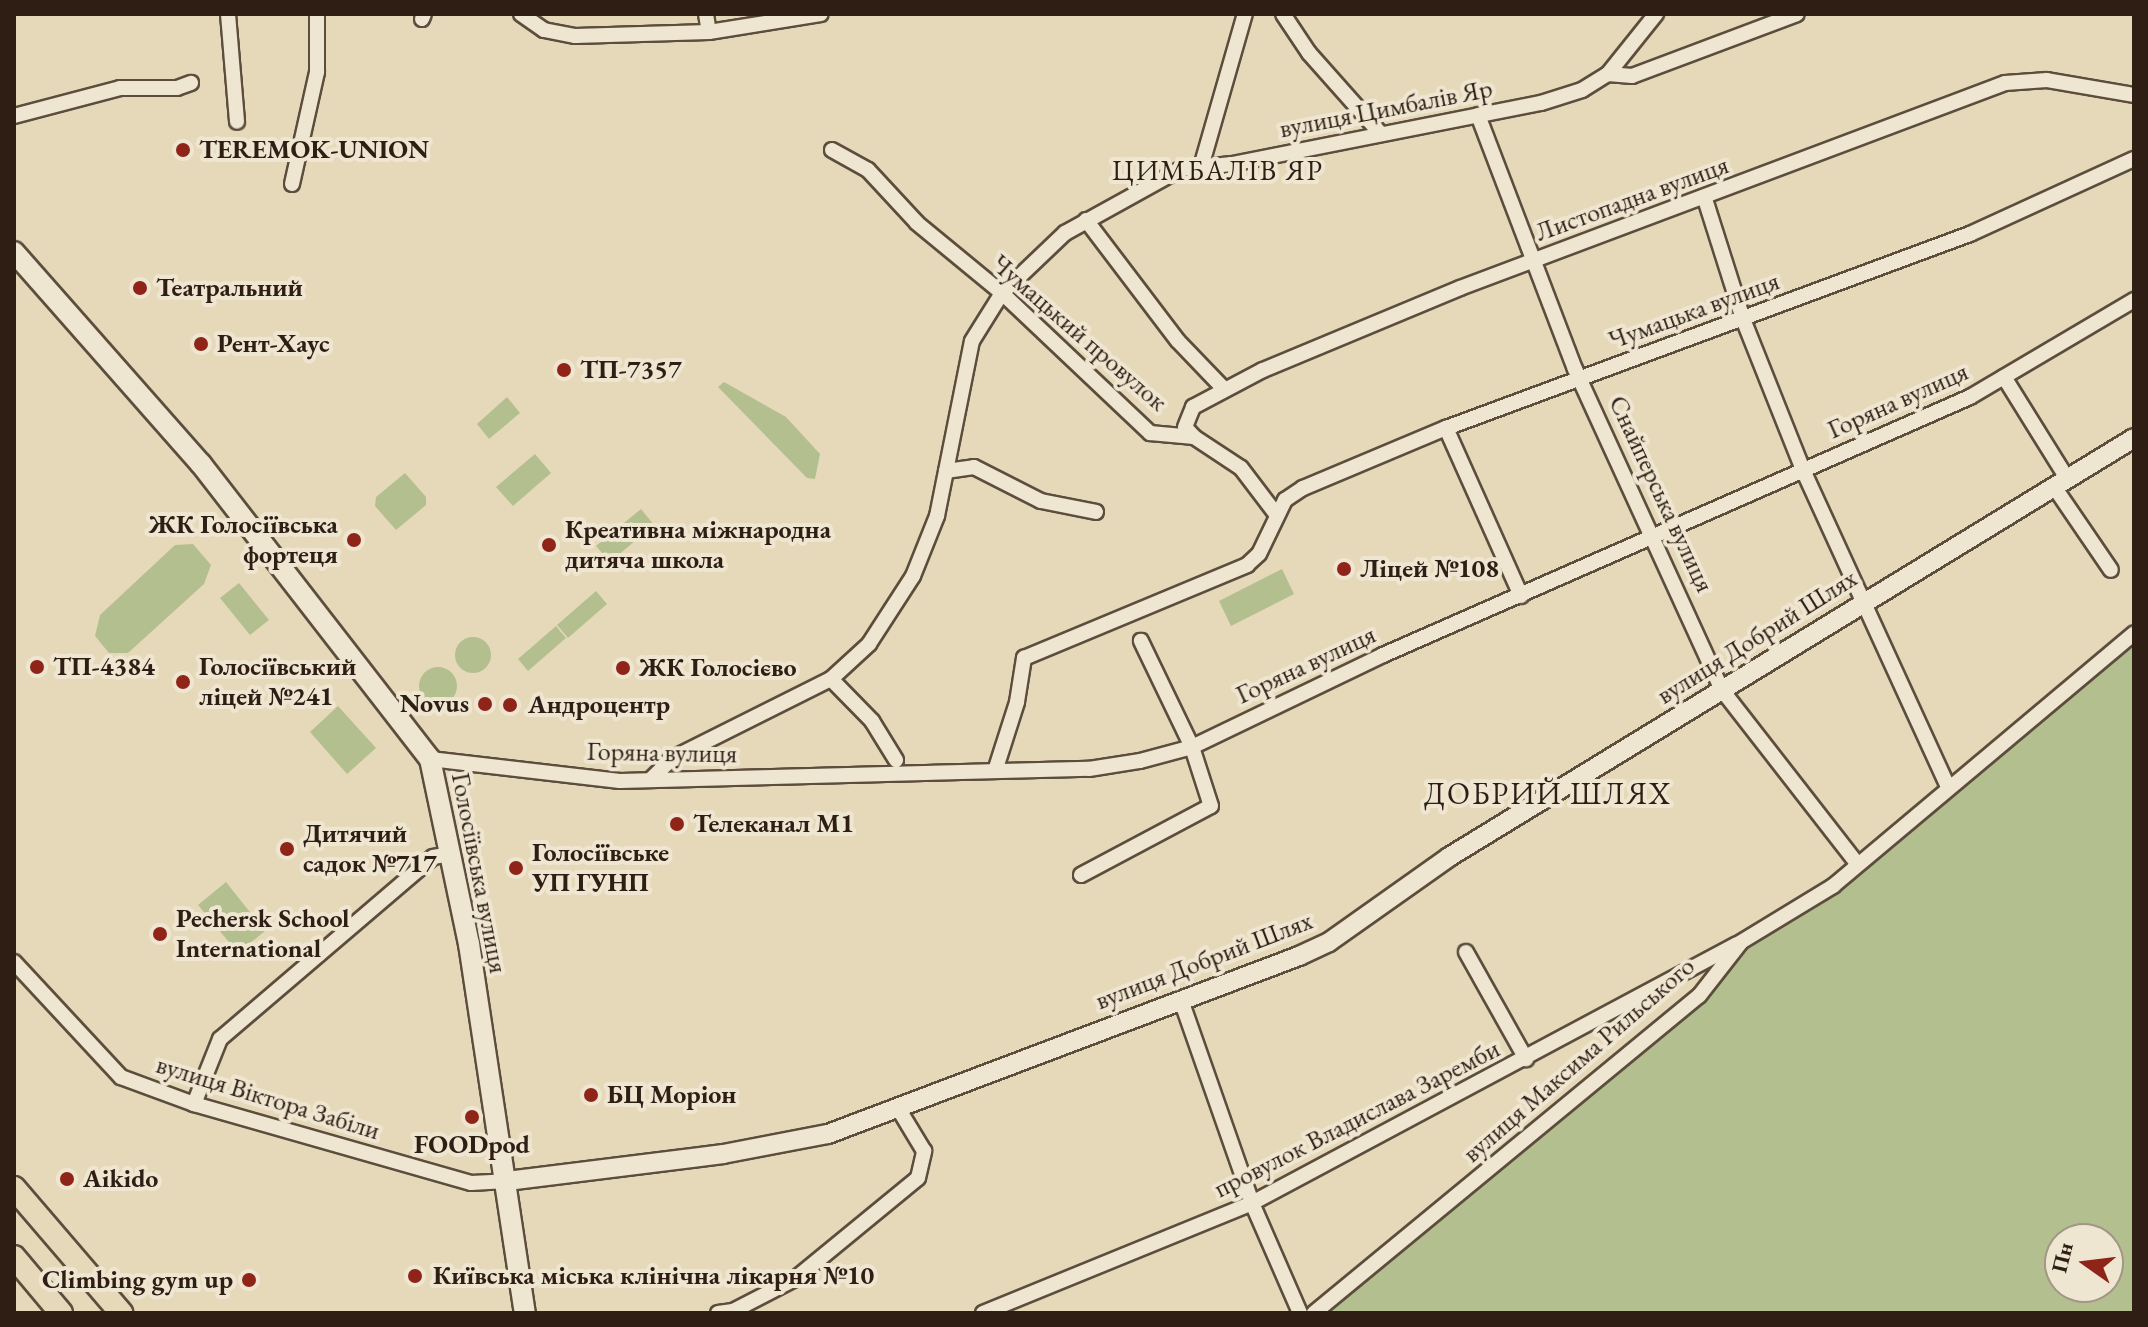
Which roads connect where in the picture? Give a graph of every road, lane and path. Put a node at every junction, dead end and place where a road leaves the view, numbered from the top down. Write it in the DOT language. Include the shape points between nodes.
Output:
graph roads {
  1 [pos="228,14"];
  2 [pos="317,14"];
  3 [pos="706,14"];
  4 [pos="821,14"];
  5 [pos="1245,14"];
  6 [pos="1283,14"];
  7 [pos="1656,14"];
  8 [pos="1797,14"];
  9 [pos="521,15"];
  10 [pos="709,32"];
  11 [pos="1608,74"];
  12 [pos="191,83"];
  13 [pos="2134,95"];
  14 [pos="1478,115"];
  15 [pos="14,116"];
  16 [pos="237,122"];
  17 [pos="1381,134"];
  18 [pos="832,150"];
  19 [pos="2134,159"];
  20 [pos="1201,167"];
  21 [pos="292,184"];
  22 [pos="1705,199"];
  23 [pos="1086,220"];
  24 [pos="14,252"];
  25 [pos="1534,261"];
  26 [pos="1002,293"];
  27 [pos="2134,300"];
  28 [pos="1743,319"];
  29 [pos="1582,376"];
  30 [pos="2004,377"];
  31 [pos="1223,388"];
  32 [pos="1446,428"];
  33 [pos="1194,437"];
  34 [pos="2134,438"];
  35 [pos="1803,470"];
  36 [pos="946,471"];
  37 [pos="2062,484"];
  38 [pos="1096,512"];
  39 [pos="1276,514"];
  40 [pos="1657,537"];
  41 [pos="2111,570"];
  42 [pos="1521,596"];
  43 [pos="1860,602"];
  44 [pos="2134,633"];
  45 [pos="1141,641"];
  46 [pos="831,679"];
  47 [pos="1722,690"];
  48 [pos="1192,747"];
  49 [pos="430,759"];
  50 [pos="896,760"];
  51 [pos="996,768"];
  52 [pos="652,778"];
  53 [pos="1948,786"];
  54 [pos="450,854"];
  55 [pos="1856,862"];
  56 [pos="1081,875"];
  57 [pos="1741,942"];
  58 [pos="1466,952"];
  59 [pos="14,962"];
  60 [pos="1181,1000"];
  61 [pos="1526,1059"];
  62 [pos="194,1104"];
  63 [pos="898,1108"];
  64 [pos="507,1181"];
  65 [pos="14,1188"];
  66 [pos="1252,1203"];
  67 [pos="14,1257"];
  68 [pos="728,1312"];
  69 [pos="61,1313"];
  70 [pos="121,1313"];
  71 [pos="525,1313"];
  72 [pos="983,1313"];
  73 [pos="1300,1313"];
  74 [pos="1314,1313"];
  1 -- 16 [label="street"];
  2 -- 21 [label="street" via="317,72"];
  3 -- 10 [label="street"];
  4 -- 10 [label="street"];
  5 -- 20 [label="street"];
  6 -- 17 [label="street" via="1309,53"];
  7 -- 11 [label="street, вулиця Цимбалів Яр"];
  8 -- 11 [label="street" via="1632,76"];
  9 -- 10 [label="street" via="544,30 575,36"];
  11 -- 14 [label="street, вулиця Цимбалів Яр" via="1541,103"];
  12 -- 15 [label="street" via="177,88 120,88"];
  13 -- 22 [label="street, Листопадна вулиця" via="2047,80 2005,83"];
  14 -- 17 [label="street, вулиця Цимбалів Яр"];
  14 -- 25 [label="street, Снайперська вулиця"];
  17 -- 20 [label="street, вулиця Цимбалів Яр"];
  18 -- 26 [label="street, Чумацький провулок" via="868,170 935,239"];
  19 -- 28 [label="street, Чумацька вулиця" via="1970,234"];
  20 -- 23 [label="street, вулиця Цимбалів Яр" via="1150,182"];
  22 -- 25 [label="street, Листопадна вулиця"];
  22 -- 28 [label="street"];
  23 -- 26 [label="street, вулиця Цимбалів Яр" via="1027,265"];
  23 -- 31 [label="street" via="1178,341"];
  24 -- 49 [label="main road, Голосіївська вулиця" via="201,464"];
  25 -- 29 [label="street, Снайперська вулиця"];
  25 -- 31 [label="street, Листопадна вулиця" via="1395,313"];
  26 -- 33 [label="street, Чумацький провулок" via="1150,433"];
  26 -- 36 [label="street, вулиця Цимбалів Яр" via="972,341"];
  27 -- 30 [label="street, Горяна вулиця"];
  28 -- 29 [label="street, Чумацька вулиця"];
  28 -- 35 [label="street"];
  29 -- 32 [label="street, Чумацька вулиця"];
  29 -- 40 [label="street, Снайперська вулиця"];
  30 -- 35 [label="street, Горяна вулиця"];
  30 -- 37 [label="street"];
  31 -- 33 [label="street, Листопадна вулиця" via="1187,415 1185,427"];
  32 -- 39 [label="street, Чумацька вулиця" via="1303,488"];
  32 -- 42 [label="street"];
  33 -- 39 [label="street, Чумацький провулок" via="1241,468"];
  34 -- 37 [label="street, вулиця Добрий Шлях"];
  35 -- 40 [label="street, Горяна вулиця"];
  35 -- 43 [label="street"];
  36 -- 38 [label="street" via="974,467 1052,505"];
  36 -- 46 [label="street, вулиця Цимбалів Яр" via="937,516 898,603 869,644"];
  37 -- 41 [label="street"];
  37 -- 43 [label="street, вулиця Добрий Шлях"];
  39 -- 51 [label="street" via="1259,554 1247,565 1024,658"];
  40 -- 42 [label="street, Горяна вулиця"];
  40 -- 47 [label="street, Снайперська вулиця"];
  42 -- 48 [label="street, Горяна вулиця"];
  43 -- 47 [label="street, вулиця Добрий Шлях"];
  43 -- 53 [label="street"];
  44 -- 53 [label="street, вулиця Максима Рильського"];
  45 -- 48 [label="street"];
  46 -- 50 [label="street" via="872,721"];
  46 -- 52 [label="street, вулиця Цимбалів Яр" via="673,758"];
  47 -- 55 [label="street, Снайперська вулиця"];
  47 -- 60 [label="street, вулиця Добрий Шлях" via="1449,857 1329,942"];
  48 -- 51 [label="street, Горяна вулиця" via="1089,769"];
  48 -- 56 [label="street" via="1211,806"];
  49 -- 52 [label="street, Горяна вулиця" via="620,781"];
  49 -- 54 [label="main road, Голосіївська вулиця"];
  51 -- 52 [label="street, Горяна вулиця" via="700,781"];
  53 -- 55 [label="street, вулиця Максима Рильського"];
  54 -- 62 [label="street" via="433,857 220,1039"];
  54 -- 64 [label="main road, Голосіївська вулиця"];
  55 -- 57 [label="street, вулиця Максима Рильського" via="1833,886"];
  57 -- 61 [label="street, провулок Владислава Заремби"];
  57 -- 74 [label="street, вулиця Максима Рильського" via="1699,996"];
  58 -- 61 [label="street"];
  59 -- 62 [label="street, вулиця Віктора Забіли" via="121,1077"];
  60 -- 63 [label="street, вулиця Добрий Шлях"];
  60 -- 66 [label="street"];
  61 -- 66 [label="street, провулок Владислава Заремби"];
  62 -- 64 [label="street, вулиця Віктора Забіли" via="471,1183"];
  63 -- 64 [label="street, вулиця Добрий Шлях" via="843,1130 784,1144"];
  63 -- 68 [label="street" via="924,1151 918,1178 795,1279"];
  64 -- 71 [label="main road, Голосіївська вулиця"];
  65 -- 70 [label="main road"];
  66 -- 72 [label="street, провулок Владислава Заремби"];
  66 -- 73 [label="street"];
  67 -- 69 [label="main road"];
}
